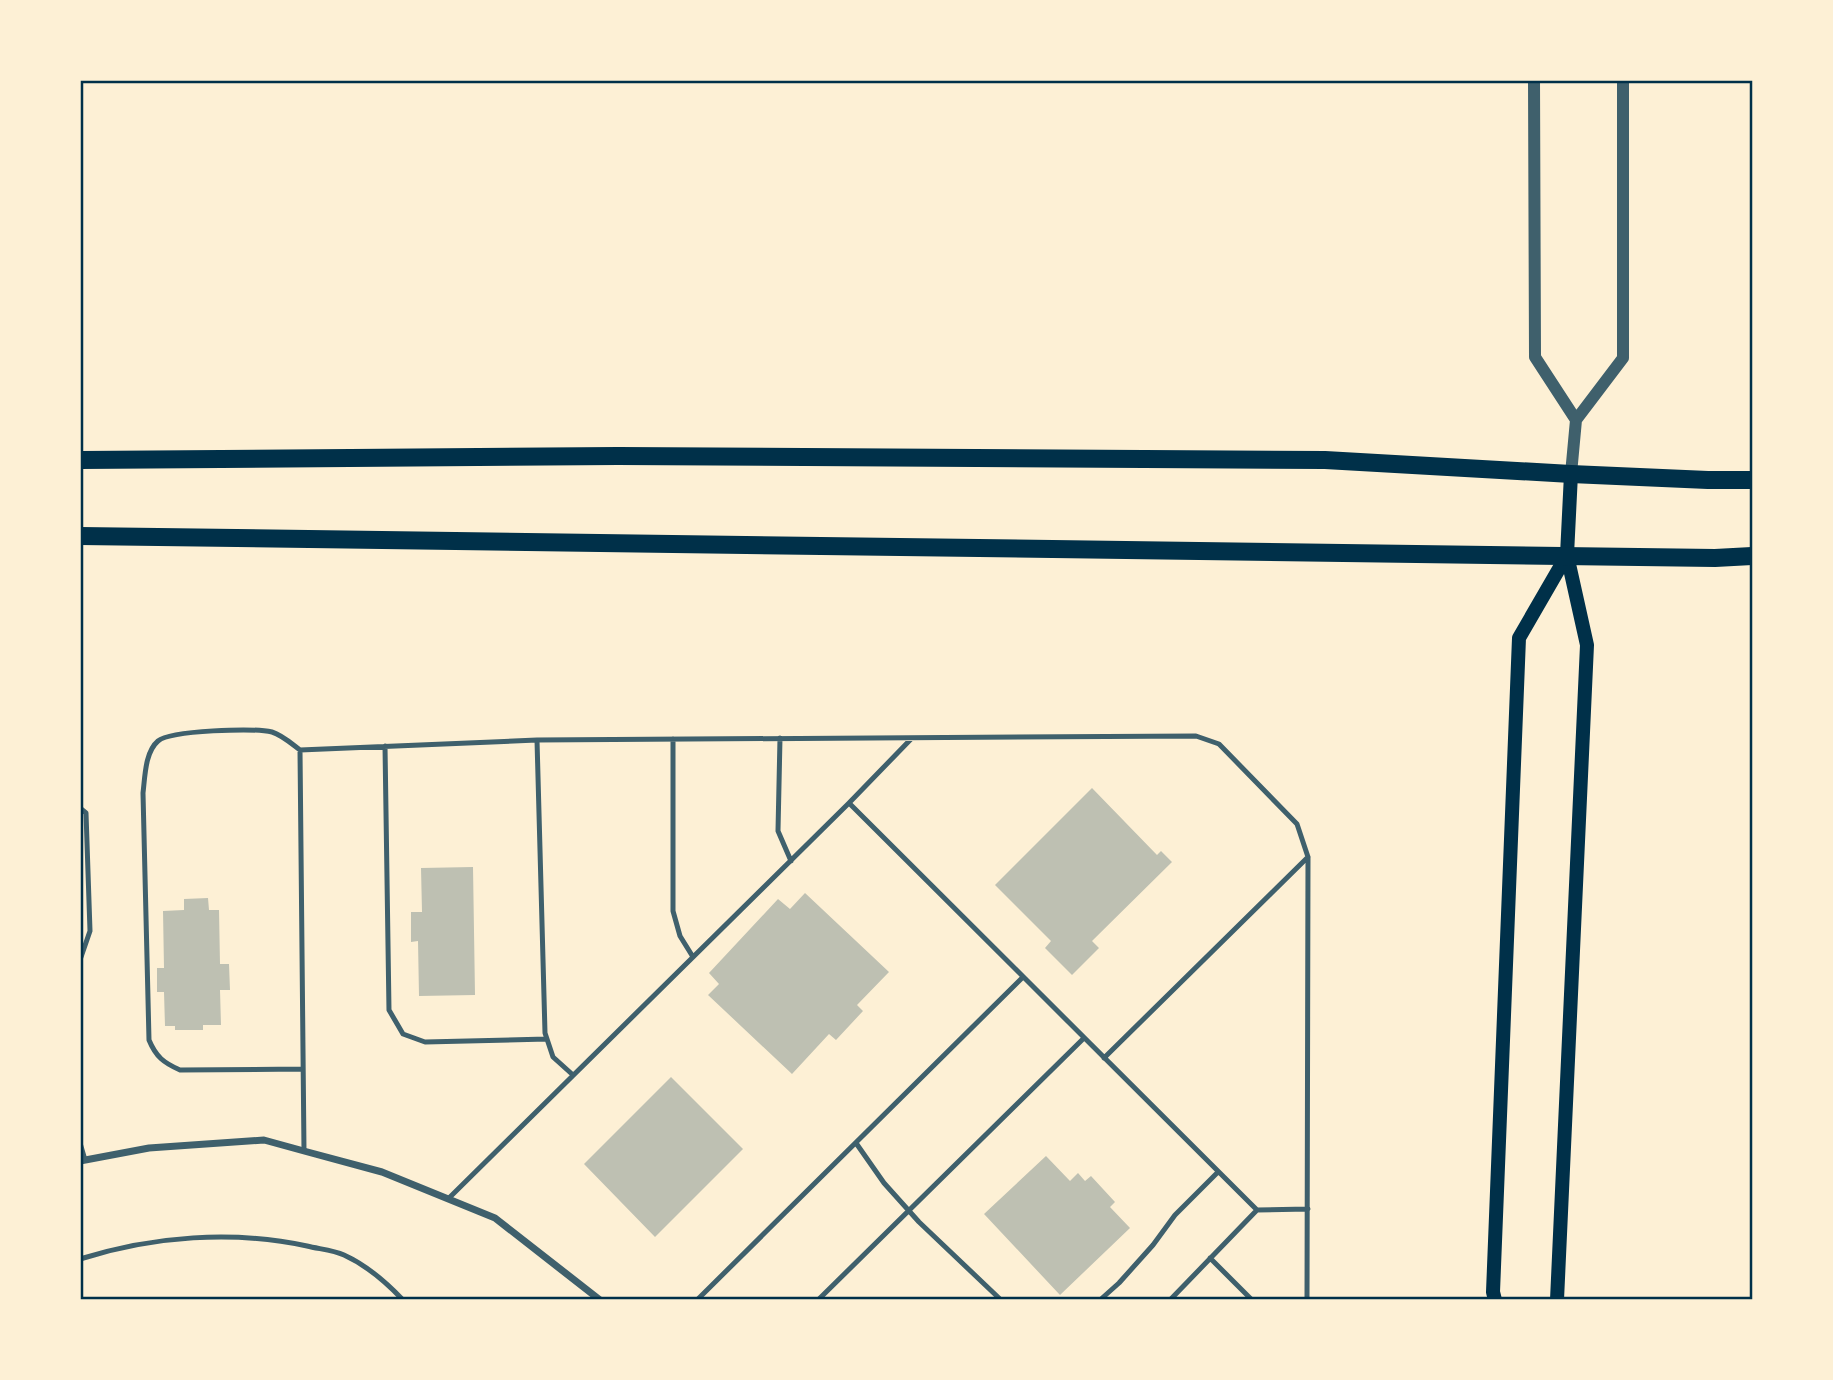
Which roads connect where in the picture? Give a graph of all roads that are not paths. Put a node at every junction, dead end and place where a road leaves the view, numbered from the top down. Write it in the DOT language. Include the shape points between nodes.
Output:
graph roads {
  1 [pos="1534,80"];
  2 [pos="1622,80"];
  3 [pos="1576,420"];
  4 [pos="80,460"];
  5 [pos="1571,474"];
  6 [pos="1752,480"];
  7 [pos="80,536"];
  8 [pos="1567,555"];
  9 [pos="1752,556"];
  10 [pos="780,738"];
  11 [pos="912,738"];
  12 [pos="673,739"];
  13 [pos="537,740"];
  14 [pos="385,746"];
  15 [pos="300,750"];
  16 [pos="849,803"];
  17 [pos="80,808"];
  18 [pos="1308,857"];
  19 [pos="791,861"];
  20 [pos="693,957"];
  21 [pos="80,960"];
  22 [pos="1023,977"];
  23 [pos="1084,1038"];
  24 [pos="547,1039"];
  25 [pos="1104,1058"];
  26 [pos="303,1069"];
  27 [pos="573,1075"];
  28 [pos="80,1143"];
  29 [pos="856,1143"];
  30 [pos="304,1151"];
  31 [pos="83,1161"];
  32 [pos="1218,1171"];
  33 [pos="448,1199"];
  34 [pos="1308,1209"];
  35 [pos="908,1210"];
  36 [pos="1257,1210"];
  37 [pos="1210,1258"];
  38 [pos="80,1259"];
  39 [pos="403,1300"];
  40 [pos="600,1300"];
  41 [pos="697,1300"];
  42 [pos="818,1300"];
  43 [pos="1001,1300"];
  44 [pos="1100,1300"];
  45 [pos="1170,1300"];
  46 [pos="1252,1300"];
  47 [pos="1307,1300"];
  48 [pos="1495,1300"];
  49 [pos="1557,1300"];
  1 -- 3 [label="street" via="1535,357"];
  2 -- 3 [label="street" via="1623,358"];
  3 -- 5 [label="street"];
  4 -- 5 [label="main road" via="618,456 1311,459"];
  5 -- 6 [label="main road"];
  5 -- 8 [label="main road"];
  7 -- 8 [label="main road"];
  8 -- 9 [label="main road"];
  8 -- 48 [label="main road" via="1519,638"];
  8 -- 49 [label="main road" via="1587,645"];
  10 -- 11 [label="lane"];
  10 -- 12 [label="lane"];
  10 -- 19 [label="lane" via="778,831"];
  11 -- 16 [label="lane"];
  11 -- 18 [label="lane" via="1196,736 1219,744 1297,824"];
  12 -- 13 [label="lane"];
  12 -- 20 [label="lane" via="673,911 680,936"];
  13 -- 14 [label="lane"];
  13 -- 24 [label="lane"];
  14 -- 15 [label="lane"];
  14 -- 24 [label="lane" via="389,1010 403,1034 425,1042"];
  15 -- 26 [label="lane"];
  15 -- 26 [label="lane" via="275,733 253,730 176,734 157,741 148,758 142,793 149,1040 155,1055 180,1070"];
  16 -- 19 [label="lane"];
  16 -- 22 [label="lane"];
  17 -- 21 [label="lane" via="86,813 90,931"];
  18 -- 25 [label="lane"];
  18 -- 34 [label="lane"];
  19 -- 20 [label="lane"];
  20 -- 27 [label="lane"];
  22 -- 23 [label="lane"];
  22 -- 29 [label="lane"];
  23 -- 25 [label="lane"];
  23 -- 35 [label="lane"];
  24 -- 27 [label="lane" via="553,1057"];
  25 -- 32 [label="lane"];
  26 -- 30 [label="lane"];
  27 -- 33 [label="lane"];
  28 -- 31 [label="lane"];
  29 -- 35 [label="lane"];
  29 -- 41 [label="lane"];
  30 -- 31 [label="street" via="264,1140 149,1148"];
  30 -- 33 [label="street" via="382,1172"];
  32 -- 36 [label="lane"];
  32 -- 44 [label="lane"];
  33 -- 40 [label="street" via="495,1218"];
  34 -- 36 [label="lane"];
  34 -- 47 [label="lane"];
  35 -- 42 [label="lane"];
  35 -- 43 [label="lane"];
  36 -- 37 [label="lane"];
  37 -- 45 [label="lane"];
  37 -- 46 [label="lane"];
  38 -- 39 [label="lane" via="194,1237 281,1241 343,1254 386,1282"];
}
